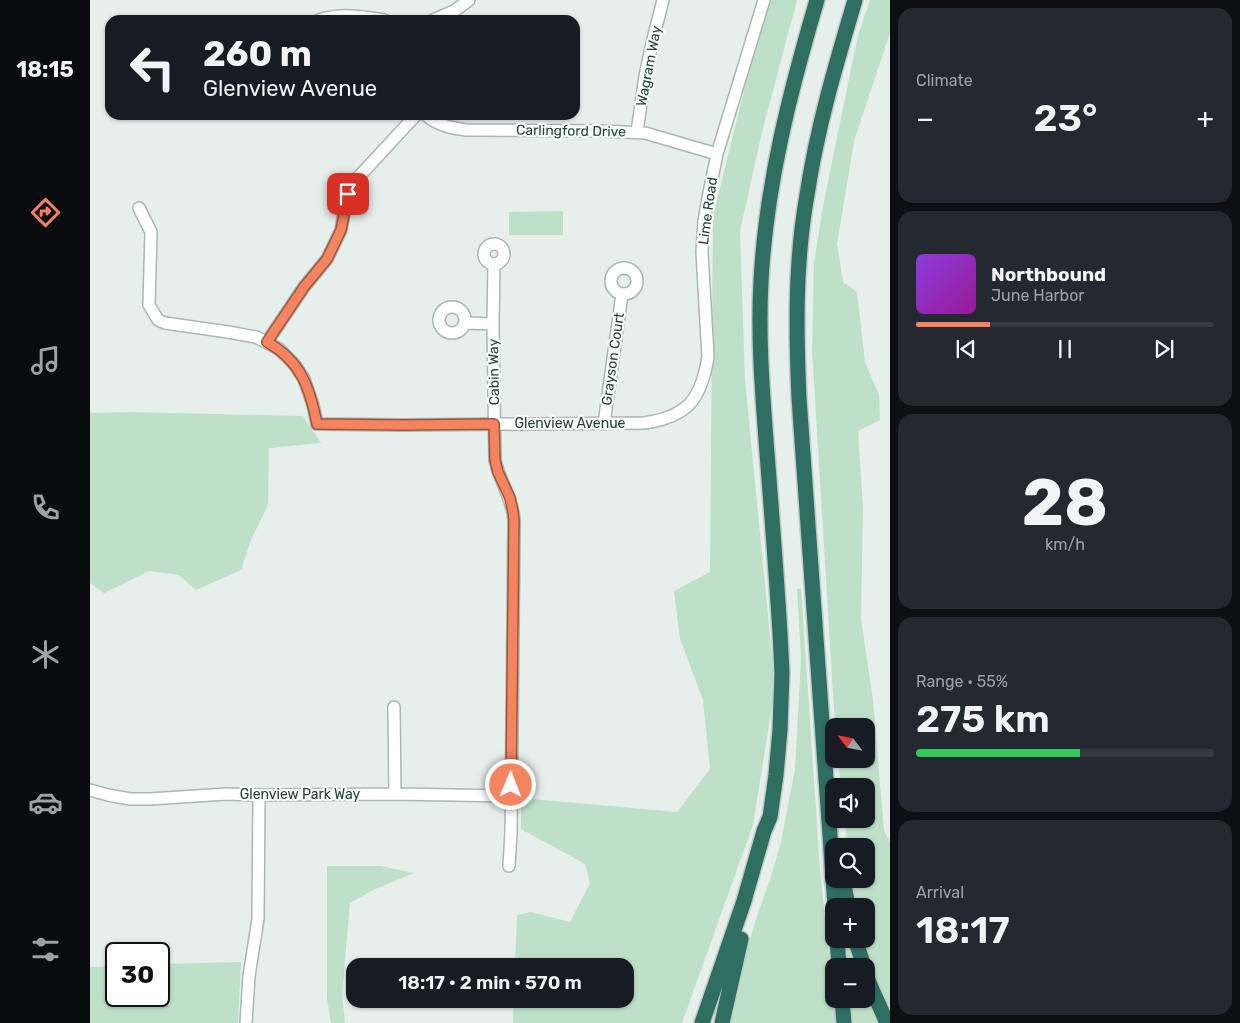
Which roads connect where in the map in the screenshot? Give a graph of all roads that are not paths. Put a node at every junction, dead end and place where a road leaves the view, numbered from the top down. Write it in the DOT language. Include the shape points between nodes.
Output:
graph roads {
  1 [pos="469,0"];
  2 [pos="663,0"];
  3 [pos="764,0"];
  4 [pos="817,0"];
  5 [pos="855,0"];
  6 [pos="445,15"];
  7 [pos="411,120"];
  8 [pos="433,120"];
  9 [pos="637,132"];
  10 [pos="717,154"];
  11 [pos="139,208"];
  12 [pos="494,264"];
  13 [pos="622,294"];
  14 [pos="464,323"];
  15 [pos="493,324"];
  16 [pos="267,342"];
  17 [pos="672,416"];
  18 [pos="494,424"];
  19 [pos="604,424"];
  20 [pos="394,708"];
  21 [pos="826,769"];
  22 [pos="827,778"];
  23 [pos="90,790"];
  24 [pos="395,794"];
  25 [pos="259,795"];
  26 [pos="511,796"];
  27 [pos="770,817"];
  28 [pos="509,866"];
  29 [pos="834,898"];
  30 [pos="875,995"];
  31 [pos="843,1008"];
  32 [pos="246,1023"];
  33 [pos="702,1023"];
  34 [pos="722,1023"];
  35 [pos="844,1023"];
  36 [pos="887,1023"];
  1 -- 6 [label="street"];
  2 -- 9 [label="street, Wagram Way" via="645,76"];
  3 -- 10 [label="street, Lime Road"];
  4 -- 27 [label="highway" via="776,156 761,281 760,348 782,673 780,730"];
  5 -- 21 [label="highway" via="814,150 800,242 797,295 797,349"];
  7 -- 16 [label="street" via="353,183 341,230 327,259"];
  8 -- 9 [label="street, Carlingford Drive" via="447,127 466,130"];
  9 -- 10 [label="street, Carlingford Drive"];
  10 -- 17 [label="street, Lime Road" via="704,222 702,252 708,358 701,386 694,398 686,408"];
  11 -- 16 [label="street" via="150,232 149,305 158,320 256,337"];
  12 -- 15 [label="street, Cabin Way"];
  13 -- 19 [label="street, Grayson Court"];
  14 -- 15 [label="street"];
  15 -- 18 [label="street, Cabin Way"];
  16 -- 18 [label="street, Glenview Avenue" via="284,353 299,371 308,389 317,424"];
  17 -- 19 [label="street, Glenview Avenue" via="644,423"];
  18 -- 19 [label="street, Glenview Avenue"];
  18 -- 26 [label="street, Cabin Way" via="495,460 510,498 514,520"];
  20 -- 24 [label="street"];
  21 -- 22 [label="highway"];
  21 -- 29 [label="highway"];
  23 -- 25 [label="street, Glenview Park Way" via="130,799"];
  24 -- 25 [label="street, Glenview Park Way"];
  24 -- 26 [label="street, Glenview Park Way"];
  25 -- 32 [label="street" via="258,919"];
  26 -- 28 [label="street, Cabin Way"];
  27 -- 33 [label="highway"];
  27 -- 34 [label="highway" via="772,832 738,949"];
  30 -- 36 [label="highway"];
  31 -- 35 [label="highway"];
}
